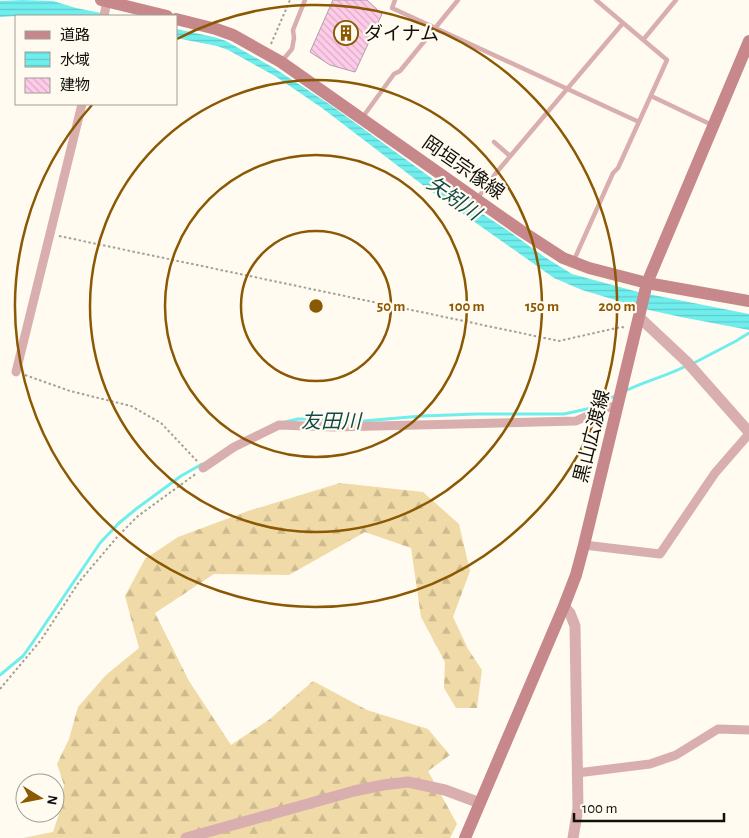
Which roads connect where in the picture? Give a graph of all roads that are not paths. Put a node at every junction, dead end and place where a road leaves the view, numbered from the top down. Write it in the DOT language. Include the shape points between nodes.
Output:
graph roads {
  1 [pos="305,0"];
  2 [pos="395,0"];
  3 [pos="450,0"];
  4 [pos="596,0"];
  5 [pos="676,0"];
  6 [pos="104,1"];
  7 [pos="457,1"];
  8 [pos="104,15"];
  9 [pos="163,15"];
  10 [pos="178,20"];
  11 [pos="623,23"];
  12 [pos="436,27"];
  13 [pos="643,40"];
  14 [pos="749,41"];
  15 [pos="281,62"];
  16 [pos="567,88"];
  17 [pos="650,96"];
  18 [pos="82,105"];
  19 [pos="362,119"];
  20 [pos="639,122"];
  21 [pos="713,125"];
  22 [pos="494,142"];
  23 [pos="510,156"];
  24 [pos="477,199"];
  25 [pos="573,263"];
  26 [pos="647,283"];
  27 [pos="749,301"];
  28 [pos="637,323"];
  29 [pos="16,372"];
  30 [pos="618,406"];
  31 [pos="749,433"];
  32 [pos="203,468"];
  33 [pos="584,545"];
  34 [pos="564,606"];
  35 [pos="749,730"];
  36 [pos="577,773"];
  37 [pos="480,803"];
  38 [pos="186,838"];
  39 [pos="465,838"];
  40 [pos="573,838"];
  1 -- 15 [label="lane" via="294,30 292,49"];
  2 -- 12 [label="lane" via="392,8"];
  3 -- 7 [label="lane"];
  4 -- 11 [label="lane"];
  5 -- 13 [label="lane"];
  6 -- 8 [label="street"];
  6 -- 9 [label="main road"];
  7 -- 12 [label="lane"];
  10 -- 15 [label="main road, 岡垣宗像線" via="232,35"];
  11 -- 13 [label="lane"];
  11 -- 16 [label="lane"];
  12 -- 16 [label="lane"];
  12 -- 19 [label="lane" via="394,74"];
  13 -- 17 [label="lane" via="667,60"];
  14 -- 21 [label="main road, 黒山広渡線"];
  15 -- 19 [label="main road, 岡垣宗像線"];
  16 -- 20 [label="lane"];
  16 -- 23 [label="lane"];
  17 -- 20 [label="lane"];
  17 -- 21 [label="lane"];
  18 -- 29 [label="street"];
  19 -- 24 [label="main road, 岡垣宗像線"];
  20 -- 25 [label="lane"];
  21 -- 26 [label="main road, 黒山広渡線"];
  22 -- 23 [label="lane"];
  23 -- 24 [label="lane"];
  24 -- 25 [label="main road, 岡垣宗像線"];
  25 -- 26 [label="main road, 岡垣宗像線"];
  26 -- 27 [label="main road, 岡垣宗像線"];
  26 -- 28 [label="main road, 黒山広渡線"];
  28 -- 30 [label="main road, 黒山広渡線"];
  28 -- 31 [label="street" via="687,362"];
  30 -- 32 [label="street" via="576,421 334,427 279,425"];
  30 -- 33 [label="main road, 黒山広渡線"];
  31 -- 33 [label="street" via="715,473 660,554"];
  33 -- 34 [label="main road, 黒山広渡線"];
  34 -- 36 [label="street" via="575,626"];
  34 -- 37 [label="main road, 黒山広渡線"];
  35 -- 36 [label="street" via="718,729 676,755 650,764"];
  36 -- 40 [label="street" via="578,808"];
  37 -- 38 [label="street" via="445,790 408,782 354,791"];
  37 -- 39 [label="main road, 黒山広渡線"];
}
